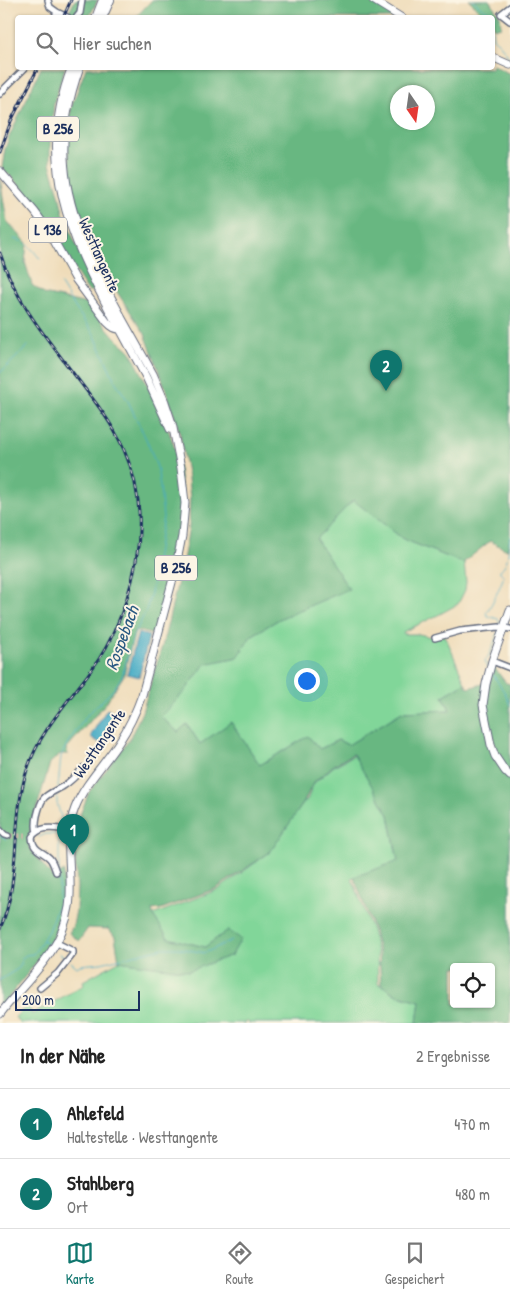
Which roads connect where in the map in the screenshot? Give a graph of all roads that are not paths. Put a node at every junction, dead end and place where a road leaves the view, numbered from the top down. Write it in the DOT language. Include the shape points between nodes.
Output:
graph roads {
  1 [pos="48,0"];
  2 [pos="82,0"];
  3 [pos="103,0"];
  4 [pos="110,0"];
  5 [pos="373,0"];
  6 [pos="510,7"];
  7 [pos="55,15"];
  8 [pos="78,15"];
  9 [pos="97,15"];
  10 [pos="103,15"];
  11 [pos="397,15"];
  12 [pos="510,21"];
  13 [pos="495,58"];
  14 [pos="510,65"];
  15 [pos="23,70"];
  16 [pos="71,70"];
  17 [pos="78,70"];
  18 [pos="0,94"];
  19 [pos="0,171"];
  20 [pos="114,318"];
  21 [pos="121,330"];
  22 [pos="132,335"];
  23 [pos="175,440"];
  24 [pos="510,610"];
  25 [pos="507,629"];
  26 [pos="434,638"];
  27 [pos="492,661"];
  28 [pos="510,668"];
  29 [pos="83,768"];
  30 [pos="510,776"];
  31 [pos="66,829"];
  32 [pos="0,830"];
  33 [pos="37,832"];
  34 [pos="8,836"];
  35 [pos="25,836"];
  36 [pos="32,837"];
  37 [pos="56,872"];
  38 [pos="57,943"];
  39 [pos="40,988"];
  40 [pos="0,1014"];
  1 -- 7 [label="street"];
  2 -- 8 [label="street"];
  3 -- 9 [label="highway"];
  4 -- 10 [label="highway"];
  5 -- 11 [label="main road"];
  6 -- 12 [label="street" via="501,14"];
  13 -- 14 [label="main road"];
  15 -- 18 [label="street"];
  16 -- 20 [label="highway, Westtangente / B 256" via="58,126 57,165 61,191 84,258"];
  17 -- 20 [label="highway, Westtangente / B 256" via="65,124 66,180 77,223"];
  19 -- 20 [label="main road, L 136" via="48,230 76,280"];
  20 -- 21 [label="main road, Westtangente / B 256"];
  20 -- 22 [label="main road, Westtangente / B 256"];
  21 -- 22 [label="main road"];
  21 -- 23 [label="main road, Westtangente / B 256"];
  22 -- 23 [label="main road, Westtangente / B 256" via="165,402"];
  23 -- 31 [label="main road, Westtangente / B 256" via="182,468 185,503 182,536 142,694 130,725 79,799"];
  24 -- 25 [label="main road"];
  25 -- 26 [label="street" via="459,631"];
  25 -- 27 [label="main road"];
  27 -- 28 [label="street"];
  27 -- 30 [label="main road" via="484,705 495,756"];
  29 -- 33 [label="street" via="42,800 35,826"];
  31 -- 33 [label="street"];
  31 -- 38 [label="main road, Westtangente / B 256" via="69,907"];
  32 -- 34 [label="street"];
  33 -- 36 [label="street"];
  35 -- 36 [label="street"];
  36 -- 37 [label="street" via="33,845 50,859"];
  38 -- 39 [label="street" via="73,950 73,954"];
  38 -- 40 [label="main road, Westtangente / B 256" via="45,962"];
}
